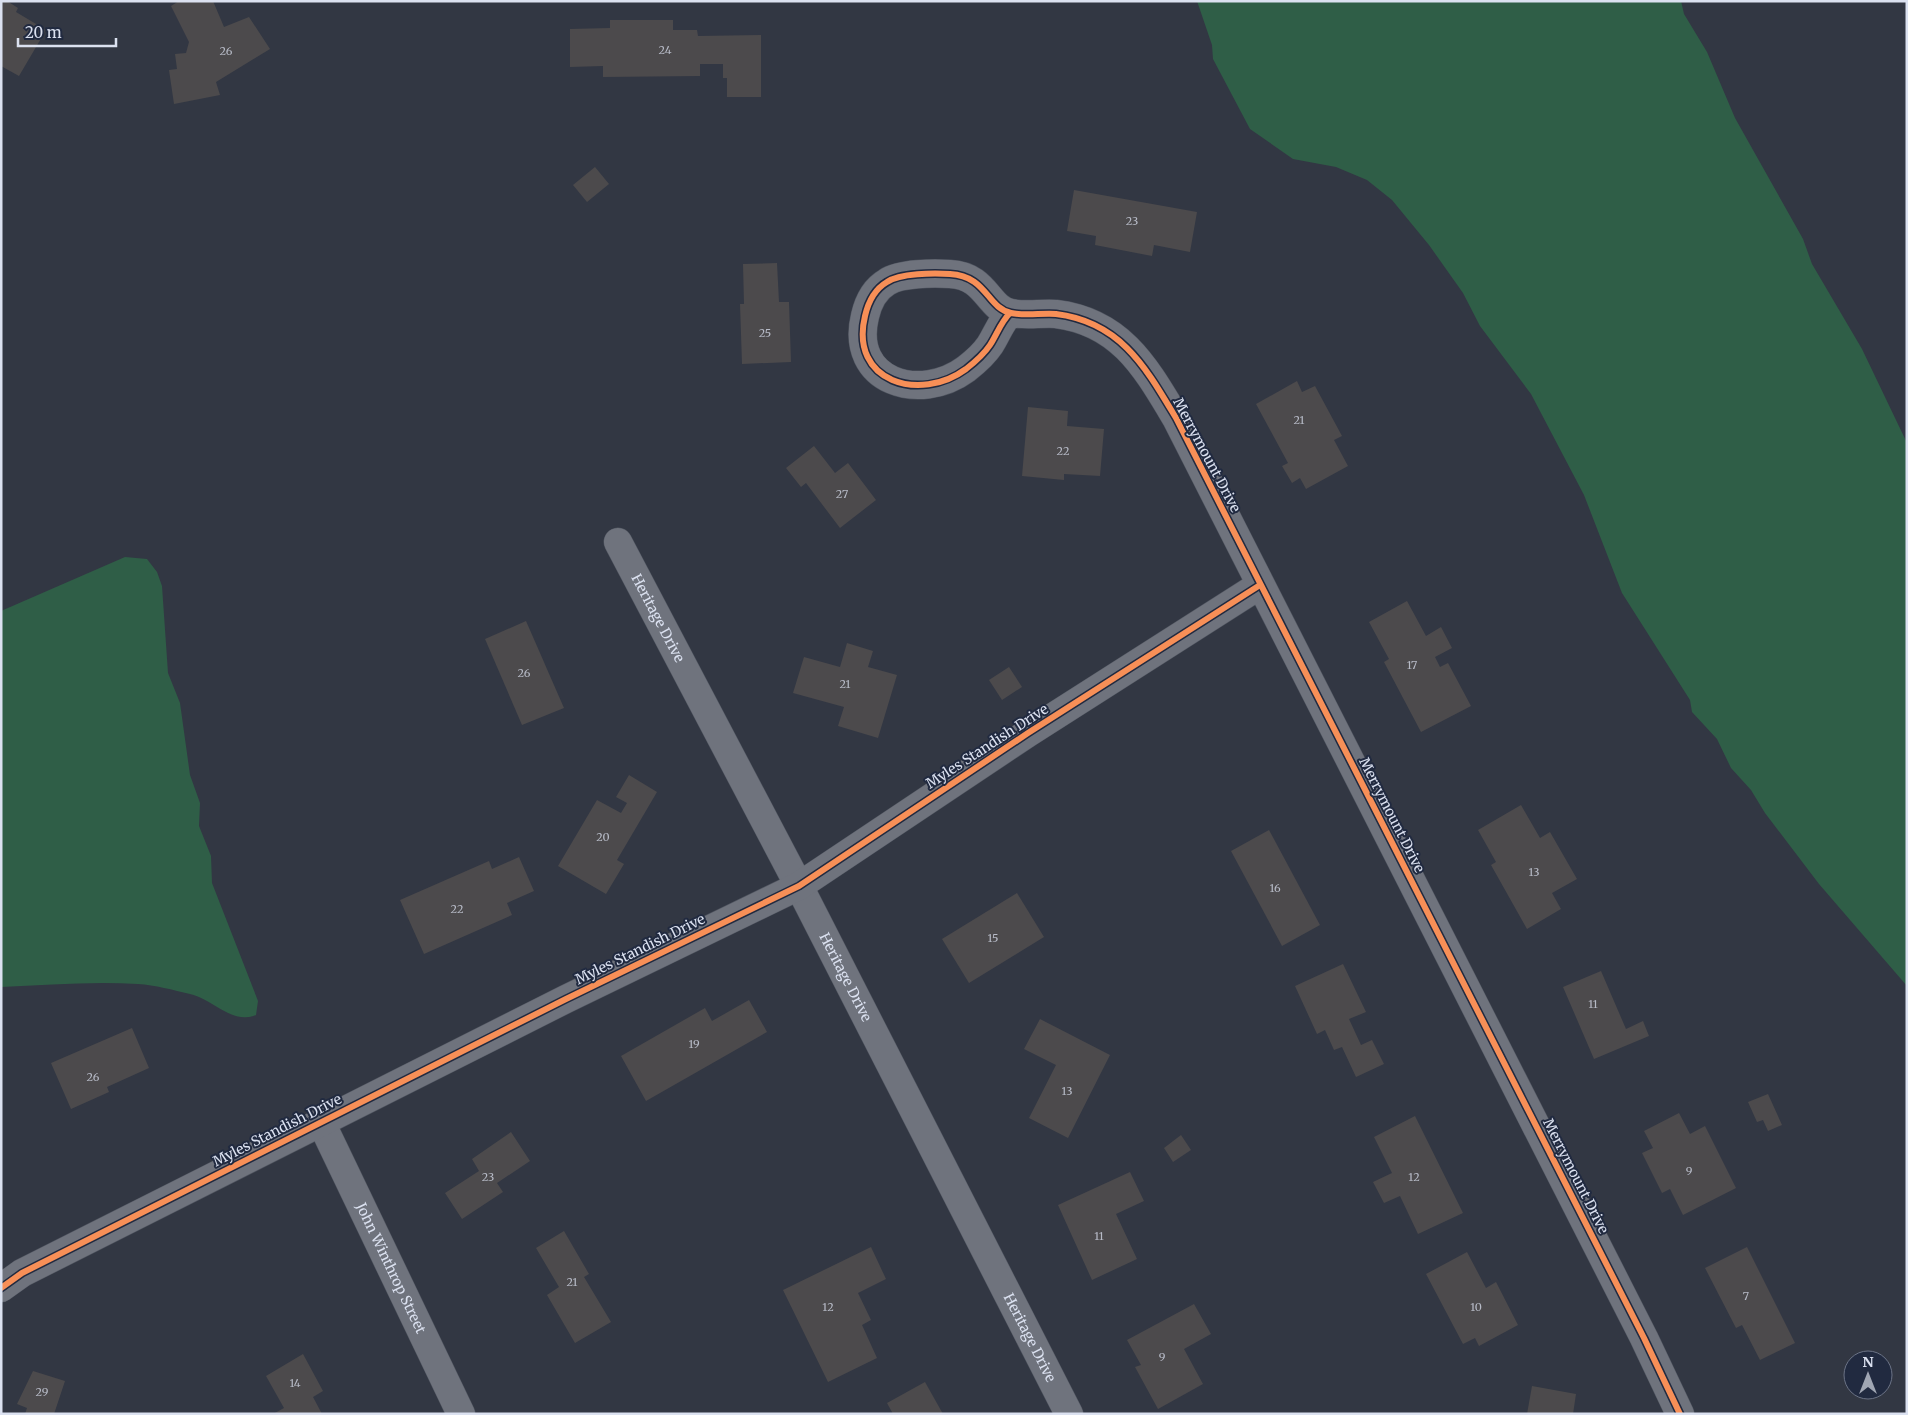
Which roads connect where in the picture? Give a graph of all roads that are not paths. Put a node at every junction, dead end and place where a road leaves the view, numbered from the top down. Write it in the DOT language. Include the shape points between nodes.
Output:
graph roads {
  1 [pos="1010,313"];
  2 [pos="618,542"];
  3 [pos="1260,585"];
  4 [pos="799,886"];
  5 [pos="321,1122"];
  6 [pos="1,1288"];
  7 [pos="461,1414"];
  8 [pos="1069,1414"];
  9 [pos="1680,1414"];
  1 -- 1 [label="street" via="990,345 974,362 931,384 907,385 885,377 868,359 863,343 863,326 872,298 886,282 896,278 934,274 970,278 998,307"];
  1 -- 3 [label="street, Merrymount Drive" via="1077,318 1126,346 1145,367 1176,418"];
  2 -- 4 [label="street, Heritage Drive"];
  3 -- 4 [label="street, Myles Standish Drive"];
  3 -- 9 [label="street, Merrymount Drive"];
  4 -- 5 [label="street, Myles Standish Drive"];
  4 -- 8 [label="street, Heritage Drive"];
  5 -- 6 [label="street, Myles Standish Drive" via="22,1273"];
  5 -- 7 [label="street, John Winthrop Street"];
}
